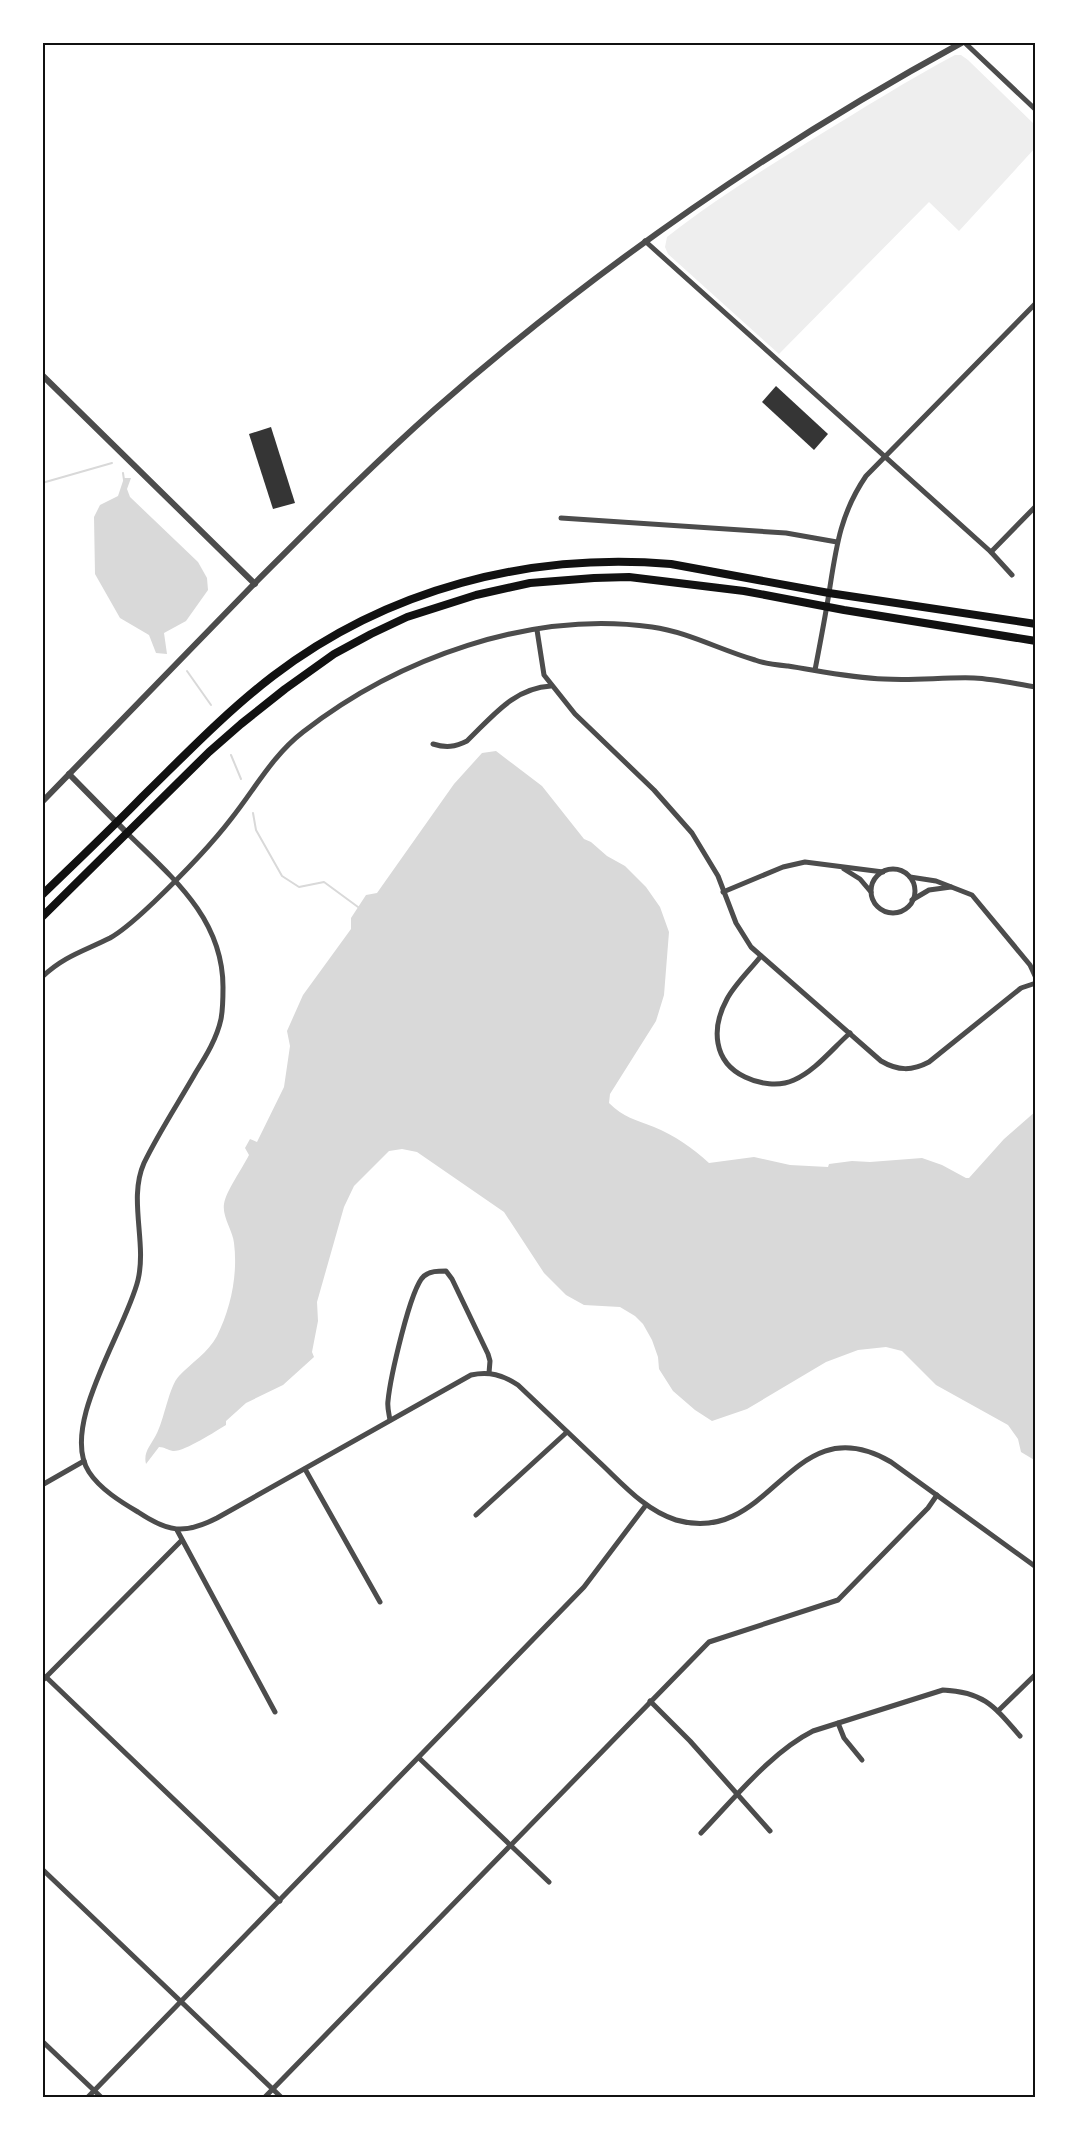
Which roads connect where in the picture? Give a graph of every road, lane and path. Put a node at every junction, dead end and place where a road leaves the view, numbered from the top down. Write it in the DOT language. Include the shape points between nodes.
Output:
graph roads {
  1 [pos="964,42"];
  2 [pos="1036,110"];
  3 [pos="645,241"];
  4 [pos="1036,303"];
  5 [pos="42,375"];
  6 [pos="885,456"];
  7 [pos="1036,506"];
  8 [pos="561,518"];
  9 [pos="837,542"];
  10 [pos="991,552"];
  11 [pos="1012,575"];
  12 [pos="255,584"];
  13 [pos="829,593"];
  14 [pos="827,606"];
  15 [pos="1036,624"];
  16 [pos="537,630"];
  17 [pos="1036,641"];
  18 [pos="815,670"];
  19 [pos="551,686"];
  20 [pos="1036,687"];
  21 [pos="433,744"];
  22 [pos="69,774"];
  23 [pos="42,802"];
  24 [pos="117,822"];
  25 [pos="128,834"];
  26 [pos="843,868"];
  27 [pos="883,872"];
  28 [pos="910,877"];
  29 [pos="176,881"];
  30 [pos="952,887"];
  31 [pos="723,892"];
  32 [pos="871,892"];
  33 [pos="42,895"];
  34 [pos="912,900"];
  35 [pos="42,917"];
  36 [pos="760,956"];
  37 [pos="42,977"];
  38 [pos="1036,978"];
  39 [pos="1036,983"];
  40 [pos="850,1033"];
  41 [pos="489,1373"];
  42 [pos="390,1420"];
  43 [pos="567,1432"];
  44 [pos="84,1461"];
  45 [pos="305,1469"];
  46 [pos="42,1485"];
  47 [pos="937,1496"];
  48 [pos="646,1505"];
  49 [pos="476,1515"];
  50 [pos="177,1530"];
  51 [pos="182,1540"];
  52 [pos="1036,1567"];
  53 [pos="380,1602"];
  54 [pos="1036,1674"];
  55 [pos="44,1679"];
  56 [pos="650,1701"];
  57 [pos="998,1711"];
  58 [pos="275,1712"];
  59 [pos="838,1723"];
  60 [pos="1020,1736"];
  61 [pos="419,1758"];
  62 [pos="862,1760"];
  63 [pos="738,1795"];
  64 [pos="770,1831"];
  65 [pos="701,1833"];
  66 [pos="510,1845"];
  67 [pos="42,1869"];
  68 [pos="549,1882"];
  69 [pos="280,1901"];
  70 [pos="182,2002"];
  71 [pos="42,2041"];
  72 [pos="273,2089"];
  73 [pos="94,2090"];
  74 [pos="88,2097"];
  75 [pos="101,2097"];
  76 [pos="265,2097"];
  77 [pos="281,2097"];
  1 -- 2 [label="street"];
  1 -- 3 [label="street" via="900,76 763,160"];
  3 -- 6 [label="street"];
  3 -- 12 [label="street" via="435,410 335,502"];
  4 -- 6 [label="street"];
  5 -- 12 [label="street"];
  6 -- 9 [label="street" via="858,488"];
  6 -- 10 [label="street"];
  7 -- 10 [label="street"];
  8 -- 9 [label="street" via="786,533"];
  9 -- 13 [label="street"];
  10 -- 11 [label="street"];
  12 -- 22 [label="street"];
  13 -- 14 [label="street"];
  13 -- 15 [label="highway"];
  13 -- 24 [label="highway" via="646,562 558,564 454,584 385,610 305,653 225,717"];
  14 -- 17 [label="highway"];
  14 -- 18 [label="street"];
  14 -- 25 [label="highway" via="629,577 530,583 441,605 371,634 293,683 241,724"];
  16 -- 18 [label="street" via="597,625 652,627 694,637 757,661"];
  16 -- 19 [label="street" via="544,675"];
  16 -- 29 [label="street" via="482,641 432,658 394,674 327,714 283,749 220,834"];
  18 -- 20 [label="street" via="881,679 977,678"];
  19 -- 21 [label="street" via="518,694 458,746"];
  19 -- 31 [label="street" via="692,833 718,876"];
  22 -- 23 [label="street"];
  22 -- 24 [label="street"];
  24 -- 25 [label="street"];
  24 -- 33 [label="highway"];
  25 -- 29 [label="street"];
  25 -- 35 [label="highway"];
  26 -- 27 [label="street"];
  26 -- 31 [label="street" via="805,862 792,864"];
  26 -- 32 [label="street"];
  27 -- 28 [label="street" via="898,870"];
  27 -- 32 [label="street" via="875,879"];
  28 -- 30 [label="street"];
  28 -- 34 [label="street" via="915,890"];
  29 -- 37 [label="street" via="122,930 63,959"];
  29 -- 44 [label="street" via="215,937 222,969 221,1019 208,1052 148,1155 139,1179 138,1278 83,1421"];
  30 -- 34 [label="street" via="929,890"];
  30 -- 38 [label="street" via="980,903"];
  31 -- 36 [label="street" via="742,934"];
  32 -- 34 [label="street" via="876,905 888,912 901,911"];
  36 -- 40 [label="street"];
  36 -- 40 [label="street" via="728,997 718,1025 719,1051 735,1072 771,1084 795,1080"];
  39 -- 40 [label="street" via="1021,988 929,1062 911,1069 889,1066"];
  41 -- 42 [label="street" via="471,1375"];
  41 -- 42 [label="street" via="488,1354 452,1279 446,1271 425,1275 411,1298 403,1329 387,1403"];
  41 -- 43 [label="street" via="518,1385"];
  42 -- 45 [label="street"];
  43 -- 48 [label="street"];
  43 -- 49 [label="street"];
  44 -- 46 [label="street"];
  44 -- 50 [label="street" via="94,1479 112,1495 161,1526"];
  45 -- 50 [label="street" via="204,1525"];
  45 -- 53 [label="street"];
  47 -- 48 [label="street" via="878,1454 838,1447 812,1456 733,1516 704,1523 677,1520"];
  47 -- 52 [label="street"];
  47 -- 56 [label="street" via="838,1600 709,1642"];
  48 -- 61 [label="street" via="585,1587"];
  50 -- 51 [label="street"];
  51 -- 55 [label="street"];
  51 -- 58 [label="street"];
  54 -- 57 [label="street"];
  55 -- 69 [label="street"];
  56 -- 63 [label="street"];
  56 -- 66 [label="street"];
  57 -- 59 [label="street" via="964,1691 943,1690"];
  57 -- 60 [label="street"];
  59 -- 62 [label="street" via="844,1738"];
  59 -- 63 [label="street" via="813,1731 782,1750"];
  61 -- 66 [label="street"];
  61 -- 69 [label="street"];
  63 -- 64 [label="street"];
  63 -- 65 [label="street"];
  66 -- 68 [label="street"];
  66 -- 72 [label="street"];
  67 -- 70 [label="street"];
  69 -- 70 [label="street"];
  70 -- 72 [label="street"];
  70 -- 73 [label="street"];
  71 -- 73 [label="street"];
  72 -- 76 [label="street"];
  72 -- 77 [label="street"];
  73 -- 74 [label="street"];
  73 -- 75 [label="street"];
}
